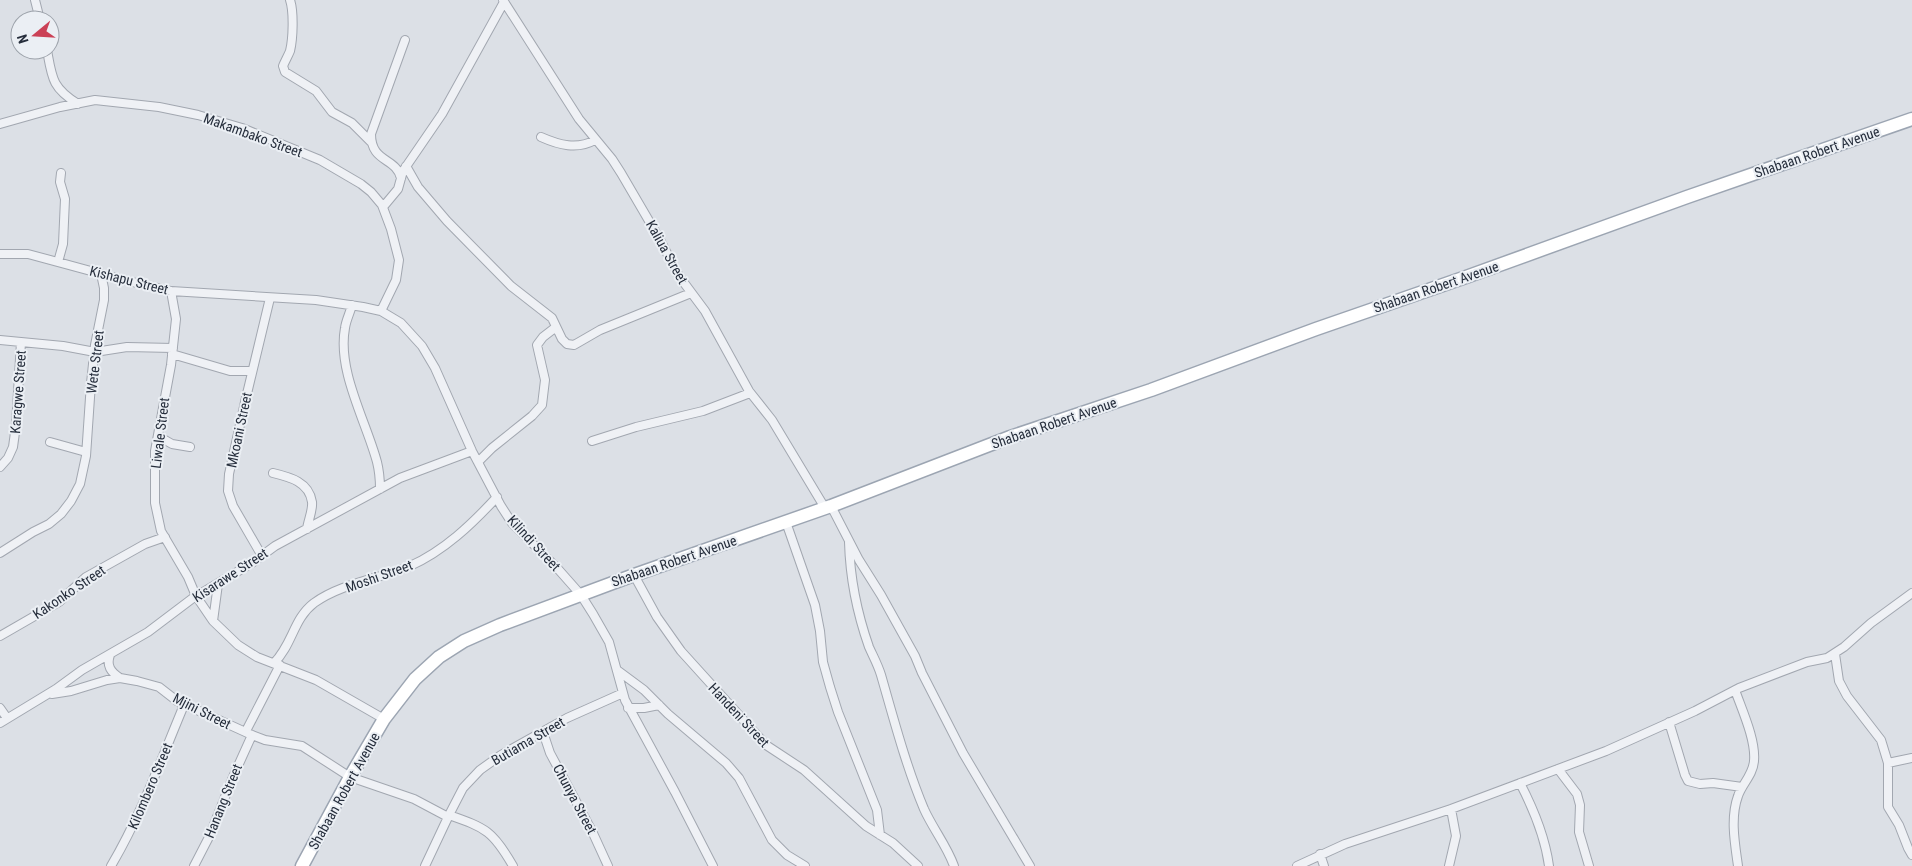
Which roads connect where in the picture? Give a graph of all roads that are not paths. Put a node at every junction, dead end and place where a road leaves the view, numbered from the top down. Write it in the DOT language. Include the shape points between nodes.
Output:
graph roads {
  1 [pos="290,0"];
  2 [pos="504,1"];
  3 [pos="405,40"];
  4 [pos="48,60"];
  5 [pos="78,104"];
  6 [pos="1912,119"];
  7 [pos="0,124"];
  8 [pos="541,137"];
  9 [pos="596,140"];
  10 [pos="371,142"];
  11 [pos="406,166"];
  12 [pos="61,173"];
  13 [pos="401,180"];
  14 [pos="382,207"];
  15 [pos="0,254"];
  16 [pos="58,262"];
  17 [pos="100,274"];
  18 [pos="172,291"];
  19 [pos="691,293"];
  20 [pos="261,298"];
  21 [pos="270,298"];
  22 [pos="352,306"];
  23 [pos="381,312"];
  24 [pos="556,327"];
  25 [pos="0,340"];
  26 [pos="21,342"];
  27 [pos="172,351"];
  28 [pos="95,352"];
  29 [pos="252,371"];
  30 [pos="750,393"];
  31 [pos="158,436"];
  32 [pos="592,441"];
  33 [pos="50,442"];
  34 [pos="190,448"];
  35 [pos="472,450"];
  36 [pos="86,452"];
  37 [pos="478,462"];
  38 [pos="0,467"];
  39 [pos="273,473"];
  40 [pos="380,488"];
  41 [pos="497,497"];
  42 [pos="828,507"];
  43 [pos="786,522"];
  44 [pos="307,529"];
  45 [pos="165,537"];
  46 [pos="849,540"];
  47 [pos="0,553"];
  48 [pos="262,556"];
  49 [pos="634,575"];
  50 [pos="218,584"];
  51 [pos="1912,593"];
  52 [pos="580,595"];
  53 [pos="196,596"];
  54 [pos="213,620"];
  55 [pos="0,636"];
  56 [pos="1835,654"];
  57 [pos="110,655"];
  58 [pos="277,664"];
  59 [pos="617,670"];
  60 [pos="120,678"];
  61 [pos="1735,690"];
  62 [pos="623,693"];
  63 [pos="47,694"];
  64 [pos="184,705"];
  65 [pos="659,705"];
  66 [pos="0,708"];
  67 [pos="628,708"];
  68 [pos="384,720"];
  69 [pos="3,721"];
  70 [pos="1669,722"];
  71 [pos="543,732"];
  72 [pos="249,733"];
  73 [pos="1912,758"];
  74 [pos="1888,763"];
  75 [pos="1558,769"];
  76 [pos="350,777"];
  77 [pos="1520,783"];
  78 [pos="1742,787"];
  79 [pos="1450,809"];
  80 [pos="448,816"];
  81 [pos="880,835"];
  82 [pos="1320,854"];
  83 [pos="1912,855"];
  84 [pos="197,864"];
  85 [pos="801,865"];
  86 [pos="111,866"];
  87 [pos="302,866"];
  88 [pos="425,866"];
  89 [pos="513,866"];
  90 [pos="608,866"];
  91 [pos="713,866"];
  92 [pos="918,866"];
  93 [pos="954,866"];
  94 [pos="1030,866"];
  95 [pos="1297,866"];
  96 [pos="1324,866"];
  97 [pos="1449,866"];
  98 [pos="1549,866"];
  99 [pos="1589,866"];
  100 [pos="1738,866"];
  1 -- 10 [label="street" via="292,32 290,53 283,66 285,72 316,91 332,112 352,124"];
  2 -- 9 [label="street, Kaliua Street" via="579,119"];
  2 -- 11 [label="street" via="442,114"];
  3 -- 10 [label="street" via="372,128"];
  4 -- 5 [label="street" via="55,84"];
  5 -- 7 [label="street, Makambako Street"];
  5 -- 14 [label="street, Makambako Street" via="95,100 159,107 242,128 320,160 360,184 376,197"];
  6 -- 42 [label="main road, Shabaan Robert Avenue" via="1010,438"];
  8 -- 9 [label="street" via="573,146"];
  9 -- 19 [label="street, Kaliua Street" via="621,173"];
  10 -- 13 [label="street" via="378,156 399,171"];
  11 -- 13 [label="street"];
  11 -- 24 [label="street" via="418,187 453,228 511,286 552,318"];
  12 -- 16 [label="street" via="65,199 63,244"];
  13 -- 14 [label="street" via="394,196"];
  14 -- 23 [label="street, Makambako Street" via="399,260 396,280"];
  15 -- 16 [label="street, Kishapu Street" via="28,254"];
  16 -- 17 [label="street, Kishapu Street"];
  17 -- 18 [label="street, Kishapu Street"];
  17 -- 28 [label="street, Wete Street" via="104,294"];
  18 -- 20 [label="street, Kishapu Street"];
  18 -- 27 [label="street, Liwale Street" via="176,319"];
  19 -- 24 [label="street" via="574,344 564,342"];
  19 -- 30 [label="street, Kaliua Street" via="705,311"];
  20 -- 21 [label="street, Kilindi Street"];
  21 -- 22 [label="street, Kilindi Street"];
  21 -- 29 [label="street, Mkoani Street"];
  22 -- 23 [label="street, Kilindi Street"];
  22 -- 40 [label="street" via="345,327 346,362 377,460"];
  23 -- 35 [label="street, Kilindi Street" via="402,323 422,346 445,387"];
  24 -- 37 [label="street" via="537,345 545,380 542,405"];
  25 -- 26 [label="street"];
  26 -- 28 [label="street"];
  26 -- 38 [label="street, Karagwe Street" via="13,447"];
  27 -- 28 [label="street" via="127,348"];
  27 -- 29 [label="street" via="230,371"];
  27 -- 31 [label="street, Liwale Street"];
  28 -- 36 [label="street, Wete Street"];
  29 -- 48 [label="street, Mkoani Street" via="228,491 233,506"];
  30 -- 32 [label="street" via="689,416 636,427"];
  30 -- 42 [label="street, Kaliua Street" via="772,420"];
  31 -- 34 [label="street" via="172,444"];
  31 -- 45 [label="street, Liwale Street" via="155,503"];
  33 -- 36 [label="street"];
  35 -- 37 [label="street, Kilindi Street"];
  35 -- 40 [label="street, Kisarawe Street"];
  36 -- 47 [label="street, Wete Street" via="80,484 61,514"];
  37 -- 41 [label="street, Kilindi Street"];
  39 -- 44 [label="street" via="296,480 306,490 312,502"];
  40 -- 44 [label="street, Kisarawe Street"];
  41 -- 52 [label="street, Kilindi Street" via="512,523"];
  41 -- 58 [label="street, Moshi Street" via="467,528 418,561 316,602 304,612"];
  42 -- 43 [label="main road, Shabaan Robert Avenue"];
  42 -- 46 [label="street, Kaliua Street"];
  43 -- 49 [label="main road, Shabaan Robert Avenue"];
  43 -- 81 [label="street" via="814,605 830,687 877,810"];
  44 -- 48 [label="street, Kisarawe Street"];
  45 -- 53 [label="street, Liwale Street"];
  45 -- 55 [label="street, Kakonko Street" via="145,544 86,577 59,602"];
  46 -- 93 [label="street" via="856,604 906,763 924,809"];
  46 -- 94 [label="street, Kaliua Street" via="915,656 963,753"];
  48 -- 50 [label="street, Kisarawe Street"];
  49 -- 52 [label="main road, Shabaan Robert Avenue"];
  49 -- 81 [label="street, Handeni Street" via="674,642 766,746 804,770"];
  50 -- 53 [label="street, Kisarawe Street"];
  50 -- 54 [label="street"];
  51 -- 56 [label="street"];
  52 -- 59 [label="street, Kilindi Street" via="609,642"];
  52 -- 68 [label="main road, Shabaan Robert Avenue" via="464,641 415,679"];
  53 -- 54 [label="street, Liwale Street"];
  53 -- 57 [label="street, Kisarawe Street" via="148,632"];
  54 -- 58 [label="street" via="238,645"];
  56 -- 61 [label="street"];
  56 -- 74 [label="street" via="1839,681 1881,740"];
  57 -- 60 [label="street" via="111,671"];
  57 -- 63 [label="street, Kisarawe Street"];
  58 -- 68 [label="street" via="323,683"];
  58 -- 72 [label="street, Moshi Street"];
  59 -- 62 [label="street, Kilindi Street"];
  59 -- 65 [label="street"];
  60 -- 63 [label="street, Mjini Street"];
  60 -- 64 [label="street, Mjini Street" via="159,688"];
  61 -- 70 [label="street"];
  61 -- 78 [label="street" via="1754,760"];
  62 -- 67 [label="street, Kilindi Street"];
  62 -- 71 [label="street, Butiama Street" via="582,710"];
  63 -- 69 [label="street, Kisarawe Street"];
  64 -- 72 [label="street, Mjini Street"];
  64 -- 86 [label="street, Kilombero Street" via="147,798"];
  65 -- 67 [label="street"];
  65 -- 85 [label="street" via="726,763 739,778 772,840"];
  66 -- 69 [label="street"];
  67 -- 91 [label="street, Kilindi Street"];
  68 -- 76 [label="main road, Shabaan Robert Avenue"];
  70 -- 75 [label="street"];
  70 -- 78 [label="street" via="1688,781"];
  71 -- 80 [label="street, Butiama Street" via="480,770 464,788"];
  71 -- 90 [label="street, Chunya Street" via="550,753"];
  72 -- 76 [label="street, Mjini Street" via="265,740 302,746"];
  72 -- 84 [label="street, Hanang Street"];
  73 -- 74 [label="street"];
  74 -- 83 [label="street" via="1888,807"];
  75 -- 77 [label="street"];
  75 -- 99 [label="street" via="1580,805 1579,832"];
  76 -- 80 [label="street, Mjini Street" via="414,799"];
  76 -- 87 [label="main road, Shabaan Robert Avenue"];
  77 -- 79 [label="street"];
  77 -- 98 [label="street" via="1536,816"];
  78 -- 100 [label="street" via="1735,816"];
  79 -- 82 [label="street"];
  79 -- 97 [label="street" via="1456,836"];
  80 -- 88 [label="street, Butiama Street"];
  80 -- 89 [label="street, Mjini Street" via="480,826 491,834"];
  81 -- 92 [label="street, Handeni Street" via="894,843"];
  82 -- 95 [label="street"];
  82 -- 96 [label="street"];
}
